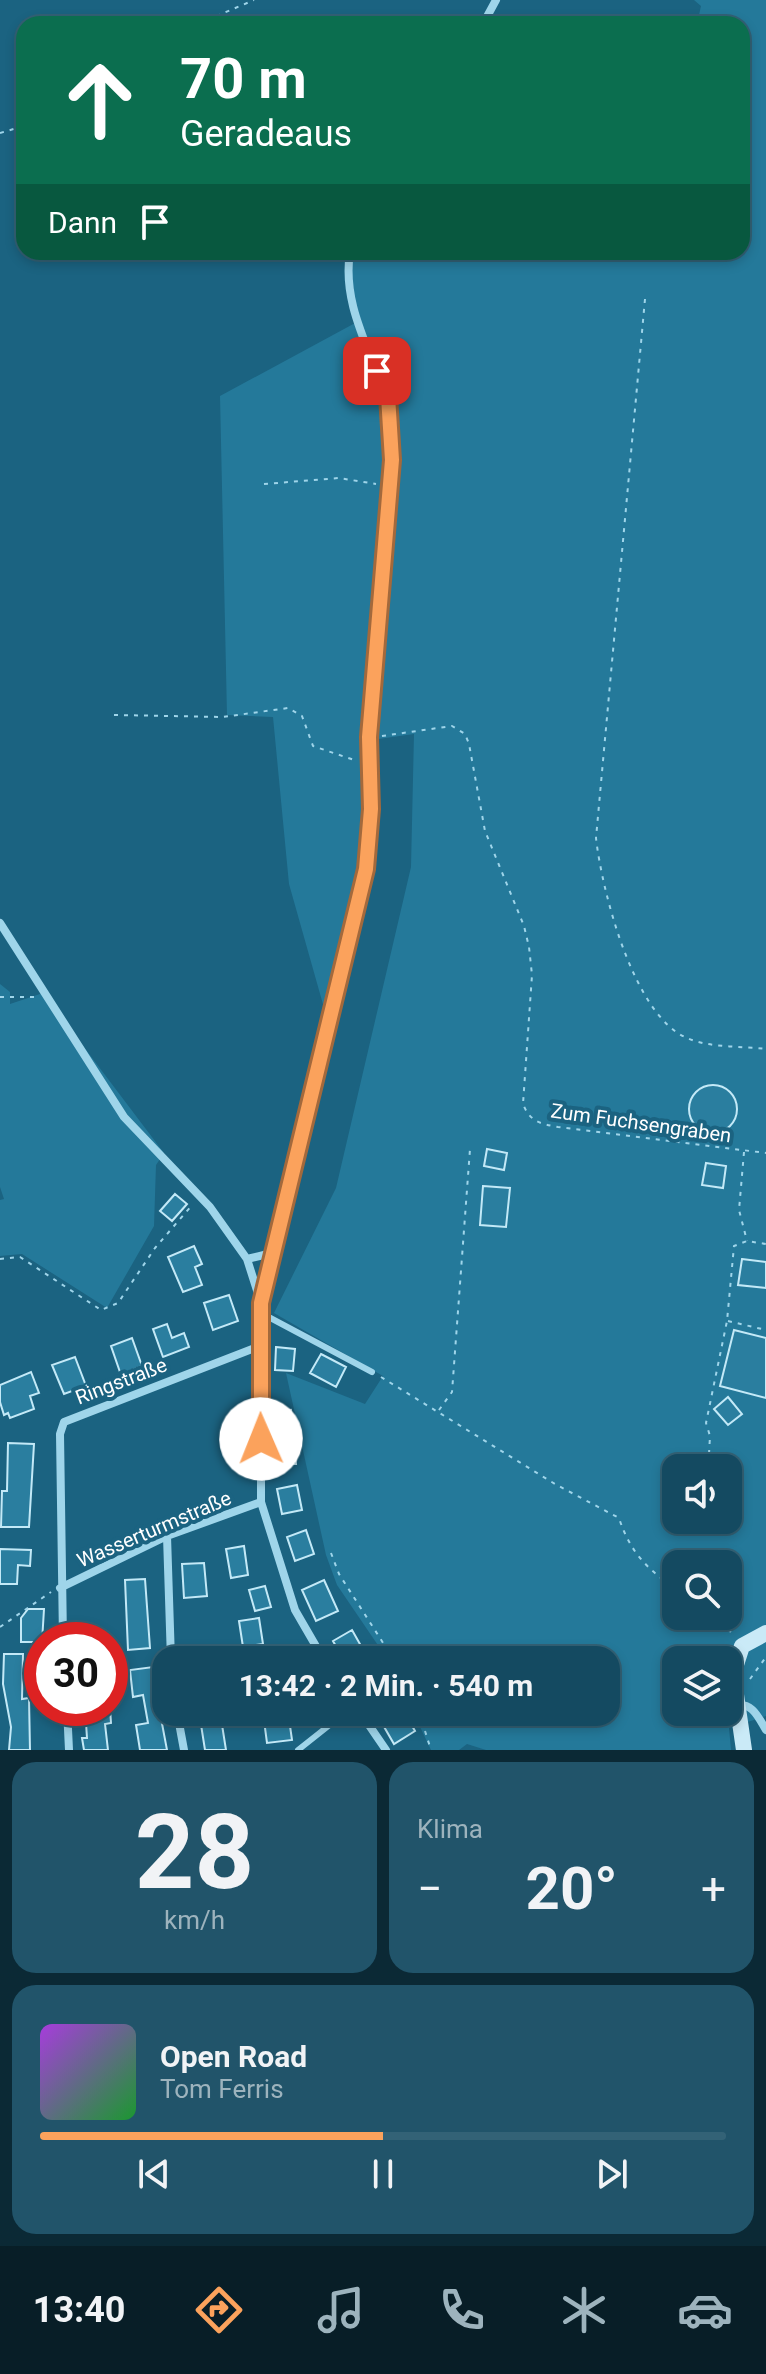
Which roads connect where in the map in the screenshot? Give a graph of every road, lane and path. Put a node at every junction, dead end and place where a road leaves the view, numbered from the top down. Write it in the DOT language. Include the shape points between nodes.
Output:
graph roads {
  1 [pos="254,0"];
  2 [pos="217,16"];
  3 [pos="350,260"];
  4 [pos="645,299"];
  5 [pos="264,484"];
  6 [pos="389,488"];
  7 [pos="114,715"];
  8 [pos="369,737"];
  9 [pos="370,765"];
  10 [pos="0,923"];
  11 [pos="45,992"];
  12 [pos="0,997"];
  13 [pos="766,1049"];
  14 [pos="470,1149"];
  15 [pos="744,1151"];
  16 [pos="766,1153"];
  17 [pos="200,1198"];
  18 [pos="747,1241"];
  19 [pos="766,1244"];
  20 [pos="272,1253"];
  21 [pos="0,1259"];
  22 [pos="247,1259"];
  23 [pos="261,1303"];
  24 [pos="261,1313"];
  25 [pos="727,1321"];
  26 [pos="766,1330"];
  27 [pos="260,1346"];
  28 [pos="372,1372"];
  29 [pos="438,1411"];
  30 [pos="709,1454"];
  31 [pos="261,1502"];
  32 [pos="167,1536"];
  33 [pos="331,1553"];
  34 [pos="662,1579"];
  35 [pos="60,1588"];
  36 [pos="62,1622"];
  37 [pos="0,1627"];
  38 [pos="766,1633"];
  39 [pos="171,1646"];
  40 [pos="316,1646"];
  41 [pos="385,1646"];
  42 [pos="742,1646"];
  43 [pos="766,1657"];
  44 [pos="742,1702"];
  45 [pos="742,1709"];
  46 [pos="68,1726"];
  47 [pos="180,1726"];
  48 [pos="328,1726"];
  49 [pos="370,1726"];
  50 [pos="423,1726"];
  51 [pos="742,1726"];
  52 [pos="766,1730"];
  53 [pos="69,1750"];
  54 [pos="184,1750"];
  55 [pos="298,1750"];
  56 [pos="386,1750"];
  57 [pos="431,1750"];
  58 [pos="744,1750"];
  1 -- 2 [label="path"];
  3 -- 6 [label="street" via="355,320 388,396 393,426"];
  4 -- 13 [label="path" via="596,838 600,874 642,996 663,1025 689,1040"];
  5 -- 6 [label="path" via="339,478"];
  6 -- 8 [label="street"];
  7 -- 9 [label="path" via="223,717 288,708 302,716 313,746"];
  8 -- 9 [label="street"];
  8 -- 15 [label="path, Zum Fuchsengraben" via="452,726 465,734 485,831 529,947 532,975 523,1104 527,1114 537,1123 558,1127"];
  9 -- 20 [label="street" via="366,869"];
  10 -- 11 [label="street"];
  11 -- 12 [label="path" via="26,999"];
  11 -- 17 [label="street" via="124,1117"];
  14 -- 29 [label="path" via="452,1392"];
  15 -- 16 [label="path, Zum Fuchsengraben"];
  15 -- 18 [label="path" via="739,1210"];
  17 -- 21 [label="path" via="107,1310 20,1257"];
  17 -- 22 [label="street"];
  18 -- 19 [label="path"];
  18 -- 25 [label="path" via="734,1246"];
  20 -- 22 [label="street"];
  20 -- 23 [label="street"];
  22 -- 23 [label="street"];
  23 -- 24 [label="street"];
  24 -- 27 [label="street"];
  24 -- 28 [label="lane"];
  25 -- 26 [label="path"];
  25 -- 30 [label="path" via="706,1423"];
  27 -- 31 [label="street"];
  27 -- 35 [label="street, Ringstraße" via="64,1422"];
  28 -- 29 [label="path"];
  29 -- 34 [label="path" via="619,1518 629,1547"];
  31 -- 32 [label="street, Wasserturmstraße"];
  31 -- 40 [label="street" via="295,1610"];
  32 -- 35 [label="street, Wasserturmstraße"];
  32 -- 39 [label="street"];
  33 -- 41 [label="path"];
  35 -- 36 [label="street, Ringstraße"];
  35 -- 37 [label="path"];
  38 -- 42 [label="street"];
  43 -- 44 [label="path" via="755,1669"];
  45 -- 52 [label="street" via="753,1709"];
  46 -- 53 [label="street"];
  47 -- 54 [label="street"];
  48 -- 55 [label="lane"];
  49 -- 56 [label="street"];
  50 -- 57 [label="path"];
  51 -- 58 [label="street"];
}
